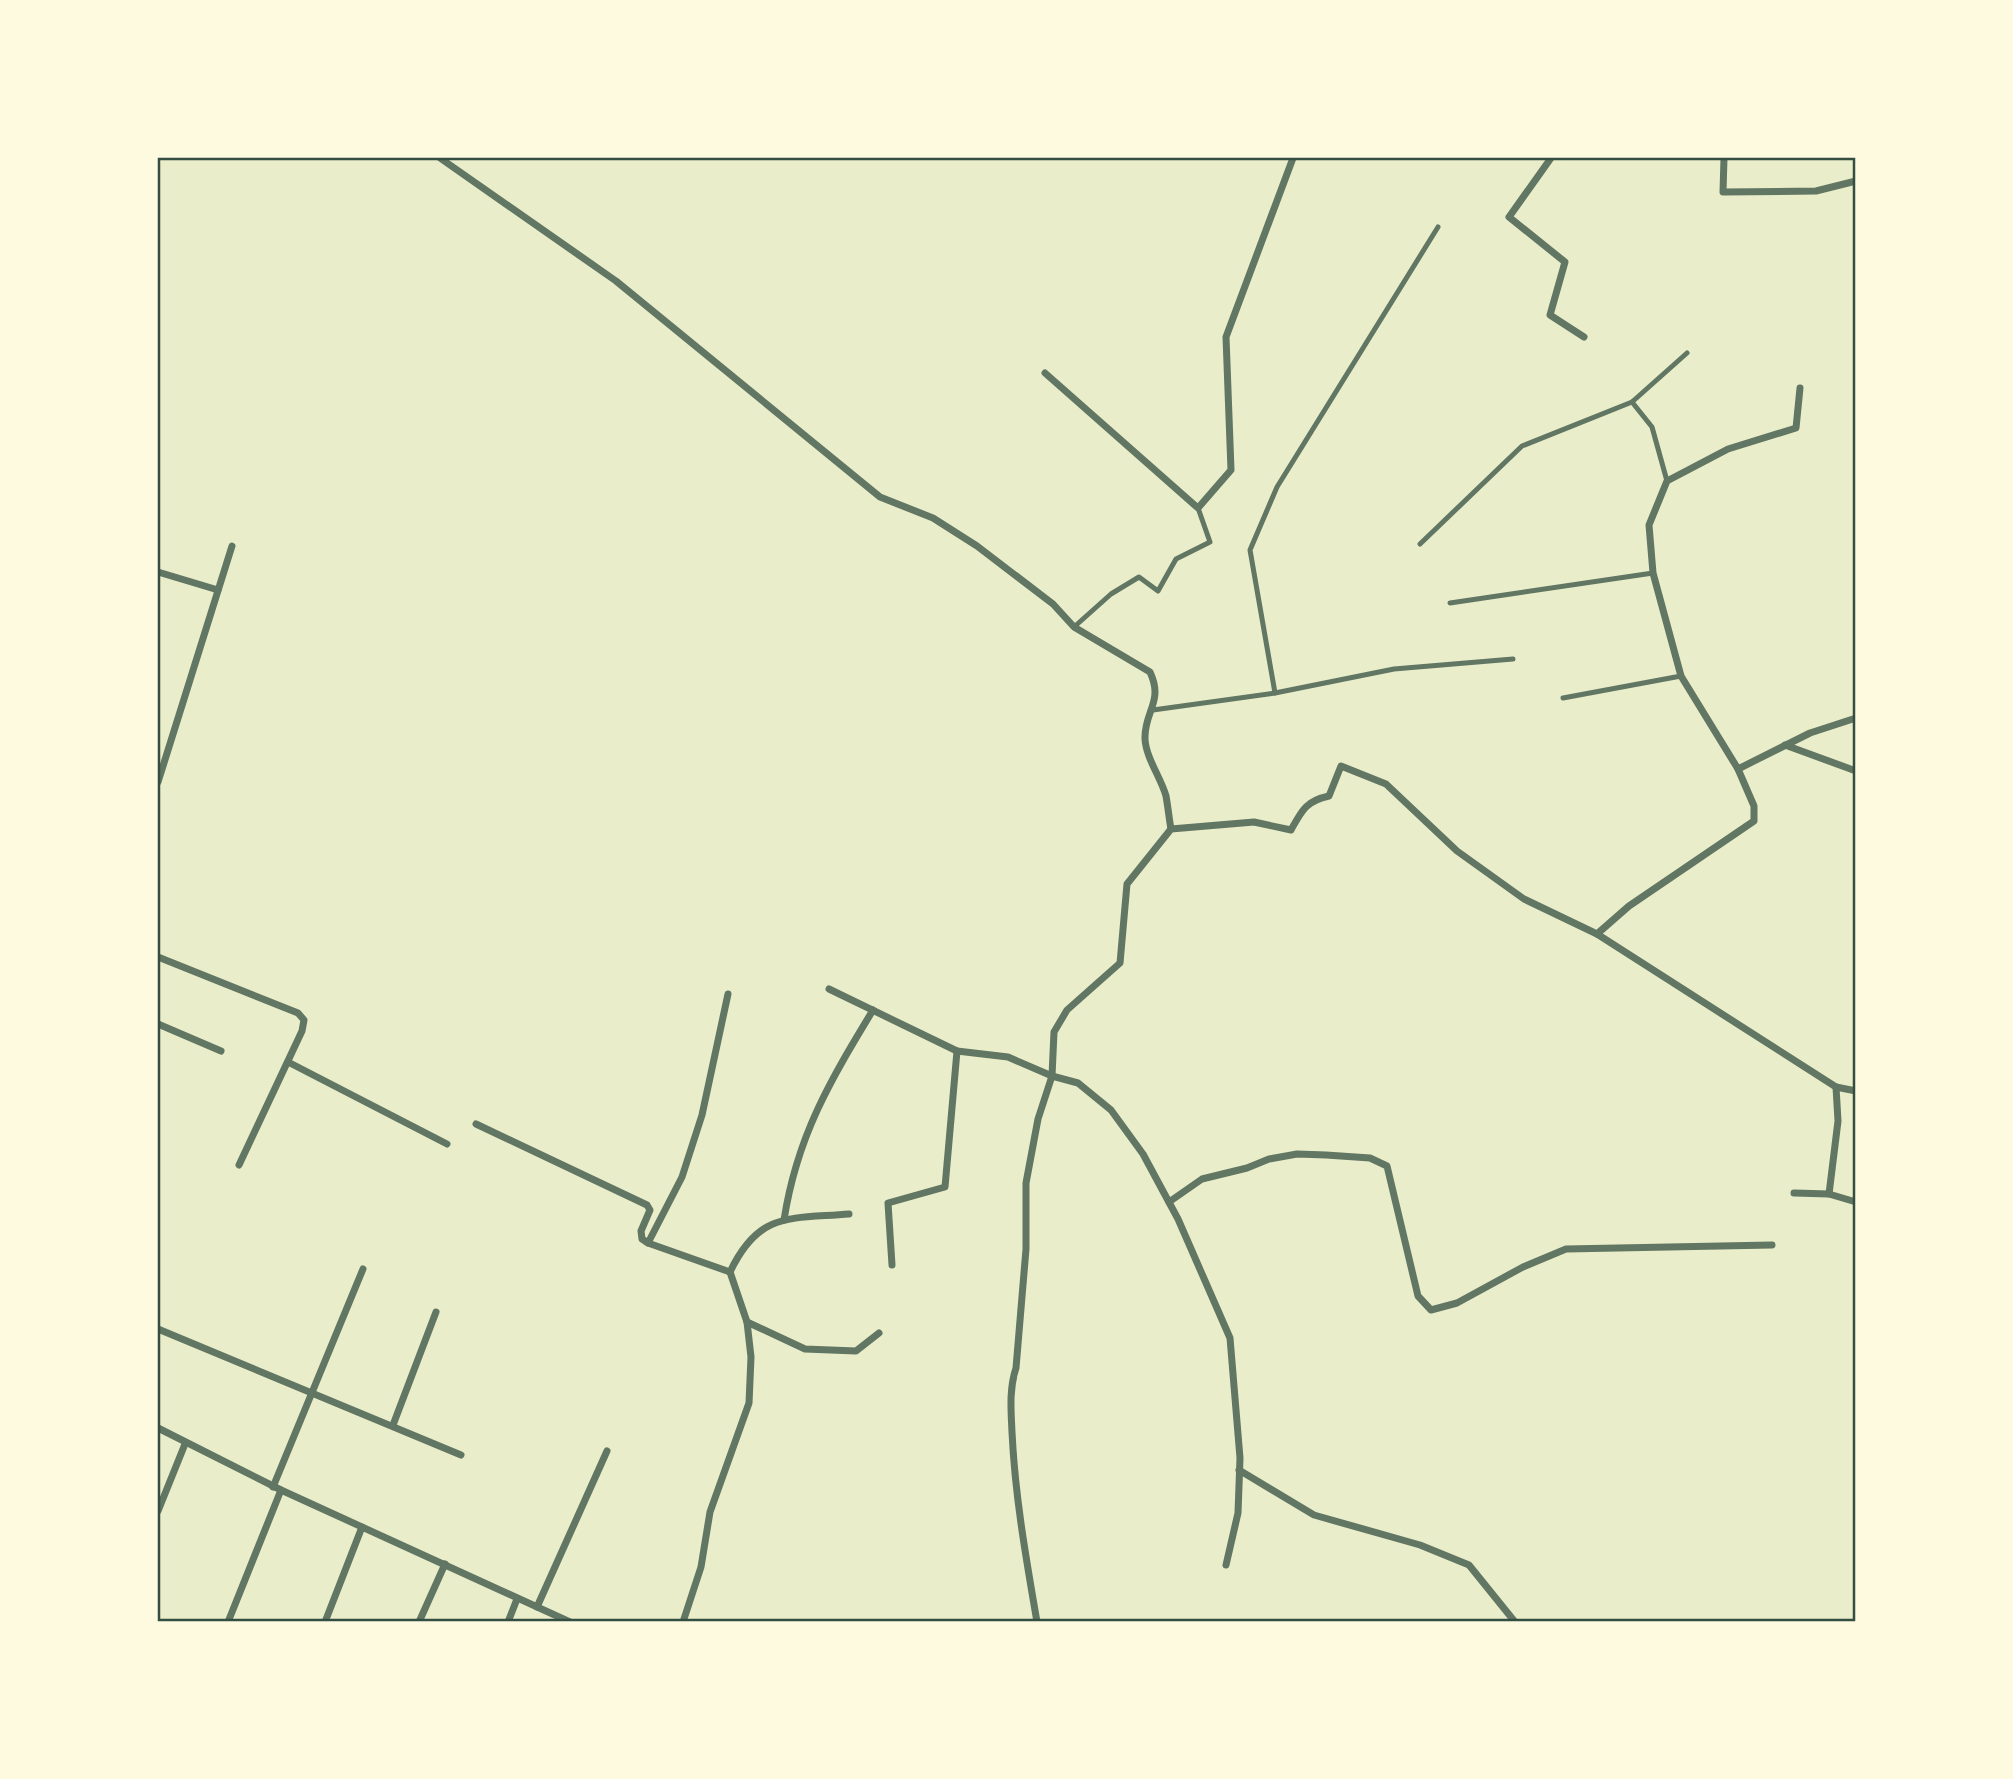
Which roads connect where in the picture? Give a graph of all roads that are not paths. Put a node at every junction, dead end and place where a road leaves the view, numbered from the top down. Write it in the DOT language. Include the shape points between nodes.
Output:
graph roads {
  1 [pos="440,158"];
  2 [pos="1293,158"];
  3 [pos="1551,158"];
  4 [pos="1724,158"];
  5 [pos="1856,181"];
  6 [pos="1438,228"];
  7 [pos="1584,337"];
  8 [pos="1687,353"];
  9 [pos="1045,373"];
  10 [pos="1800,388"];
  11 [pos="1632,402"];
  12 [pos="1667,481"];
  13 [pos="1198,508"];
  14 [pos="1420,544"];
  15 [pos="232,546"];
  16 [pos="158,572"];
  17 [pos="1653,573"];
  18 [pos="218,590"];
  19 [pos="1450,603"];
  20 [pos="1074,627"];
  21 [pos="1513,659"];
  22 [pos="1681,676"];
  23 [pos="1275,693"];
  24 [pos="1563,698"];
  25 [pos="1153,710"];
  26 [pos="1856,718"];
  27 [pos="1785,745"];
  28 [pos="1738,769"];
  29 [pos="1856,771"];
  30 [pos="158,782"];
  31 [pos="1171,829"];
  32 [pos="1597,934"];
  33 [pos="158,957"];
  34 [pos="829,989"];
  35 [pos="727,995"];
  36 [pos="873,1010"];
  37 [pos="158,1024"];
  38 [pos="221,1051"];
  39 [pos="957,1051"];
  40 [pos="288,1062"];
  41 [pos="1052,1076"];
  42 [pos="1836,1087"];
  43 [pos="1856,1091"];
  44 [pos="476,1124"];
  45 [pos="447,1144"];
  46 [pos="239,1166"];
  47 [pos="1794,1193"];
  48 [pos="1829,1194"];
  49 [pos="1169,1202"];
  50 [pos="1856,1202"];
  51 [pos="849,1214"];
  52 [pos="784,1220"];
  53 [pos="648,1243"];
  54 [pos="1772,1245"];
  55 [pos="892,1265"];
  56 [pos="363,1269"];
  57 [pos="730,1272"];
  58 [pos="436,1312"];
  59 [pos="747,1322"];
  60 [pos="158,1329"];
  61 [pos="879,1333"];
  62 [pos="311,1392"];
  63 [pos="393,1425"];
  64 [pos="158,1428"];
  65 [pos="185,1444"];
  66 [pos="607,1451"];
  67 [pos="461,1455"];
  68 [pos="1239,1470"];
  69 [pos="277,1488"];
  70 [pos="158,1511"];
  71 [pos="362,1527"];
  72 [pos="445,1564"];
  73 [pos="1226,1565"];
  74 [pos="517,1599"];
  75 [pos="537,1607"];
  76 [pos="228,1622"];
  77 [pos="325,1622"];
  78 [pos="419,1622"];
  79 [pos="508,1622"];
  80 [pos="570,1622"];
  81 [pos="683,1622"];
  82 [pos="1037,1622"];
  83 [pos="1515,1622"];
  1 -- 20 [label="street" via="616,281 880,497 933,518 976,546 1053,604"];
  2 -- 13 [label="street" via="1226,337 1231,470"];
  3 -- 7 [label="street" via="1509,217 1565,262 1550,315"];
  4 -- 5 [label="street" via="1723,192 1816,191"];
  6 -- 23 [label="lane" via="1277,487 1250,550"];
  8 -- 11 [label="lane"];
  9 -- 13 [label="street"];
  10 -- 12 [label="street" via="1796,428 1728,449"];
  11 -- 12 [label="lane" via="1653,427"];
  11 -- 14 [label="lane" via="1522,446"];
  12 -- 17 [label="street" via="1649,525"];
  13 -- 20 [label="lane" via="1210,542 1175,559 1158,591 1139,577 1111,594"];
  15 -- 18 [label="street"];
  16 -- 18 [label="street"];
  17 -- 19 [label="lane"];
  17 -- 22 [label="street"];
  18 -- 30 [label="street"];
  20 -- 25 [label="street" via="1150,672 1155,683"];
  21 -- 23 [label="lane" via="1395,669"];
  22 -- 24 [label="lane"];
  22 -- 28 [label="street"];
  23 -- 25 [label="lane"];
  25 -- 31 [label="street" via="1148,714 1145,742 1166,795"];
  26 -- 27 [label="street"];
  27 -- 28 [label="street"];
  27 -- 29 [label="street"];
  28 -- 32 [label="street" via="1754,806 1754,821 1629,906"];
  31 -- 32 [label="street" via="1254,822 1291,830 1301,809 1329,796 1339,768 1344,767 1386,784 1457,850 1524,900"];
  31 -- 41 [label="street" via="1128,884 1120,963 1068,1010 1054,1032"];
  32 -- 42 [label="street"];
  33 -- 40 [label="street" via="298,1013 304,1020 302,1031"];
  34 -- 36 [label="street"];
  35 -- 53 [label="street" via="702,1115 682,1177"];
  36 -- 39 [label="street"];
  36 -- 52 [label="street" via="809,1122 791,1175"];
  37 -- 38 [label="street"];
  39 -- 41 [label="street" via="1009,1057"];
  39 -- 55 [label="street" via="945,1187 888,1203"];
  40 -- 45 [label="street"];
  40 -- 46 [label="street"];
  41 -- 49 [label="street" via="1078,1083 1111,1110 1143,1154"];
  41 -- 82 [label="street" via="1026,1183 1026,1249 1011,1382 1014,1492"];
  42 -- 43 [label="street"];
  42 -- 48 [label="street" via="1838,1121"];
  44 -- 53 [label="street" via="647,1205 650,1210 641,1231"];
  47 -- 48 [label="street"];
  48 -- 50 [label="street"];
  49 -- 54 [label="street" via="1202,1179 1269,1159 1297,1154 1370,1158 1387,1167 1418,1296 1431,1310 1457,1303 1566,1249"];
  49 -- 68 [label="street" via="1230,1338"];
  51 -- 52 [label="street"];
  52 -- 57 [label="street" via="760,1228"];
  53 -- 57 [label="street"];
  56 -- 62 [label="street"];
  57 -- 59 [label="street"];
  58 -- 63 [label="street"];
  59 -- 61 [label="street" via="805,1349 856,1351"];
  59 -- 81 [label="street" via="749,1403 709,1512 701,1567"];
  60 -- 62 [label="street"];
  62 -- 63 [label="street"];
  62 -- 69 [label="street"];
  63 -- 67 [label="street"];
  64 -- 65 [label="street"];
  65 -- 69 [label="street"];
  65 -- 70 [label="street"];
  66 -- 75 [label="street"];
  68 -- 73 [label="street" via="1238,1513"];
  68 -- 83 [label="street" via="1314,1515 1420,1545 1469,1565"];
  69 -- 71 [label="street"];
  69 -- 76 [label="street"];
  71 -- 72 [label="street"];
  71 -- 77 [label="street"];
  72 -- 74 [label="street"];
  72 -- 78 [label="street"];
  74 -- 75 [label="street"];
  74 -- 79 [label="street"];
  75 -- 80 [label="street"];
}
